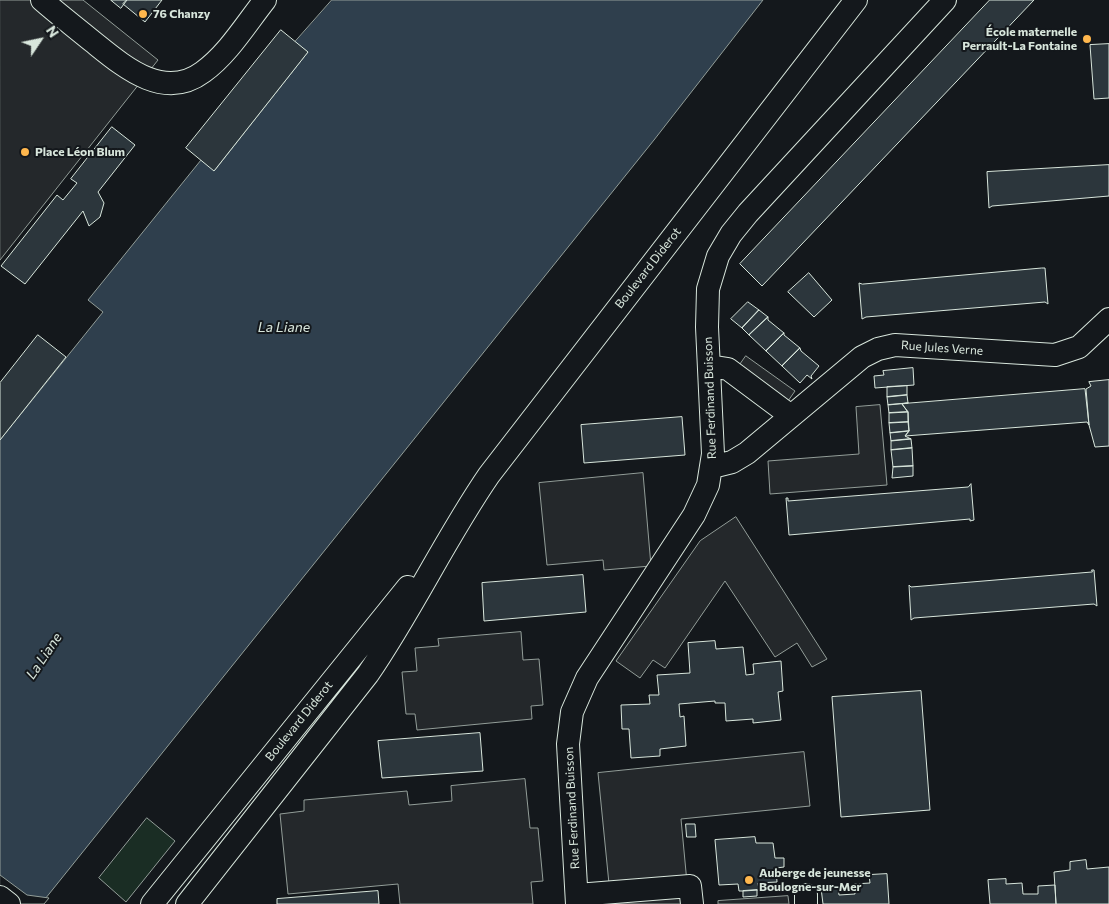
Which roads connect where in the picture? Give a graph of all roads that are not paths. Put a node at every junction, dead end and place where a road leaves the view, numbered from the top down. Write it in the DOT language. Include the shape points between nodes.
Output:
graph roads {
  1 [pos="42,0"];
  2 [pos="265,0"];
  3 [pos="856,0"];
  4 [pos="945,0"];
  5 [pos="1109,319"];
  6 [pos="709,366"];
  7 [pos="792,416"];
  8 [pos="712,467"];
  9 [pos="447,540"];
  10 [pos="691,895"];
  11 [pos="0,897"];
  12 [pos="577,900"];
  13 [pos="9,904"];
  14 [pos="152,904"];
  15 [pos="187,904"];
  1 -- 2 [label="street" via="125,67 162,83 188,80 203,72"];
  3 -- 9 [label="street, Boulevard Diderot" via="528,423"];
  4 -- 6 [label="street, Rue Ferdinand Buisson" via="766,193 728,240 714,266 708,289"];
  5 -- 7 [label="street, Rue Jules Verne" via="1079,347 1055,355 895,345 878,348 862,357"];
  6 -- 7 [label="street" via="728,370"];
  6 -- 8 [label="street, Rue Ferdinand Buisson"];
  7 -- 8 [label="street, Rue Jules Verne" via="747,453 732,462"];
  8 -- 12 [label="street, Rue Ferdinand Buisson" via="700,503 591,672 572,712 568,770"];
  9 -- 14 [label="street, Boulevard Diderot"];
  9 -- 15 [label="street, Boulevard Diderot" via="360,686"];
  10 -- 12 [label="street"];
  11 -- 13 [label="street"];
}
